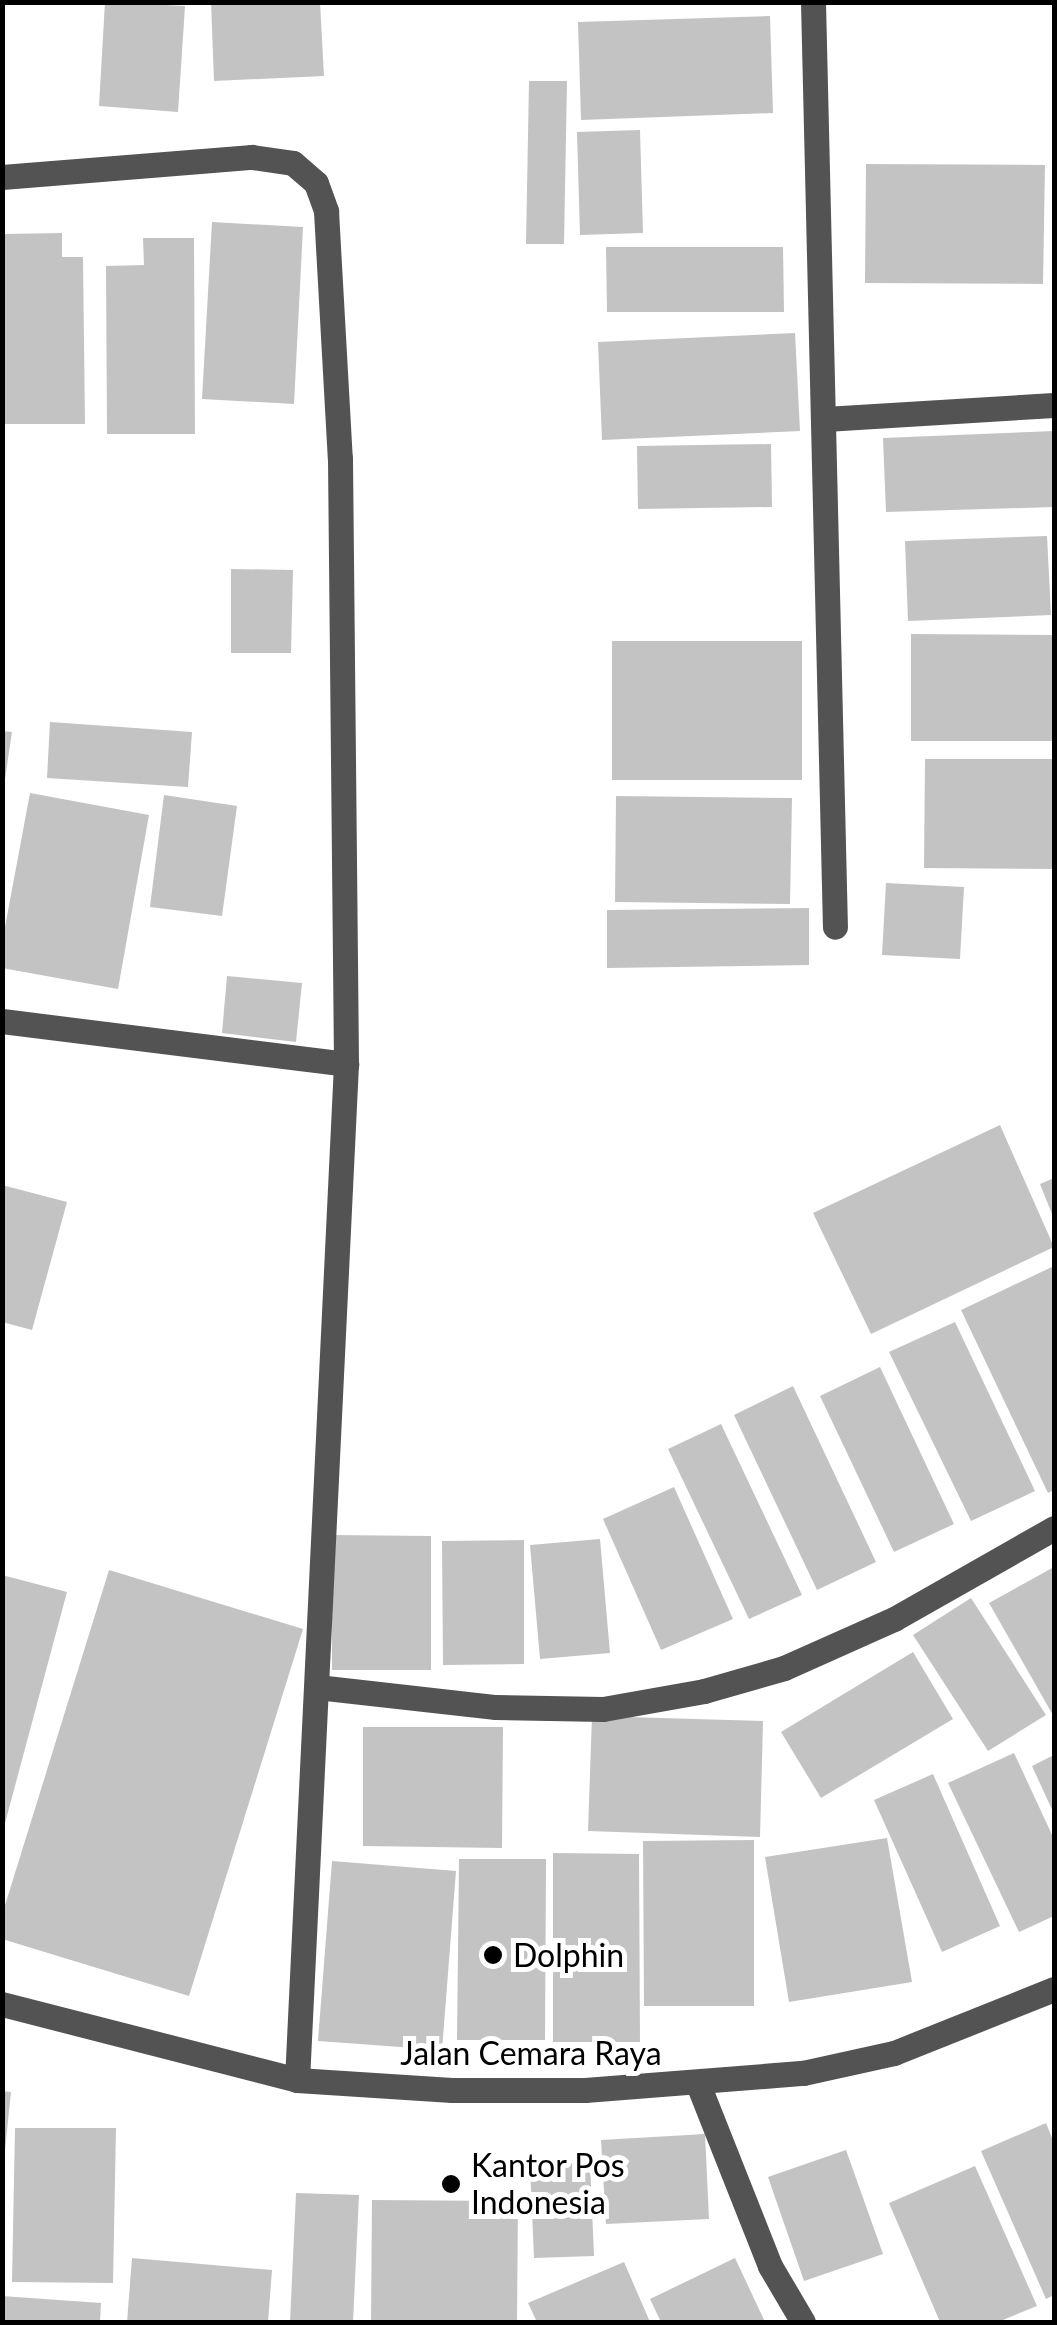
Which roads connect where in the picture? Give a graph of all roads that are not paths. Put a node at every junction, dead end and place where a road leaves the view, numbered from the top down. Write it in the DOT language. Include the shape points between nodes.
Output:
graph roads {
  1 [pos="813,2"];
  2 [pos="2,178"];
  3 [pos="1054,406"];
  4 [pos="825,419"];
  5 [pos="835,927"];
  6 [pos="2,1021"];
  7 [pos="346,1064"];
  8 [pos="1054,1528"];
  9 [pos="317,1687"];
  10 [pos="1054,1990"];
  11 [pos="2,2004"];
  12 [pos="297,2080"];
  13 [pos="698,2084"];
  14 [pos="803,2322"];
  1 -- 4 [label="street"];
  2 -- 7 [label="street" via="252,157 292,163 316,183 326,210 340,459"];
  3 -- 4 [label="street"];
  4 -- 5 [label="street"];
  6 -- 7 [label="street"];
  7 -- 9 [label="street"];
  8 -- 9 [label="street" via="894,1620 784,1668 704,1690 603,1709 496,1707"];
  9 -- 12 [label="street"];
  10 -- 13 [label="street, Jalan Cemara Raya" via="894,2053 803,2073"];
  11 -- 12 [label="street, Jalan Cemara Raya"];
  12 -- 13 [label="street, Jalan Cemara Raya" via="452,2090"];
  13 -- 14 [label="street" via="770,2266"];
}
